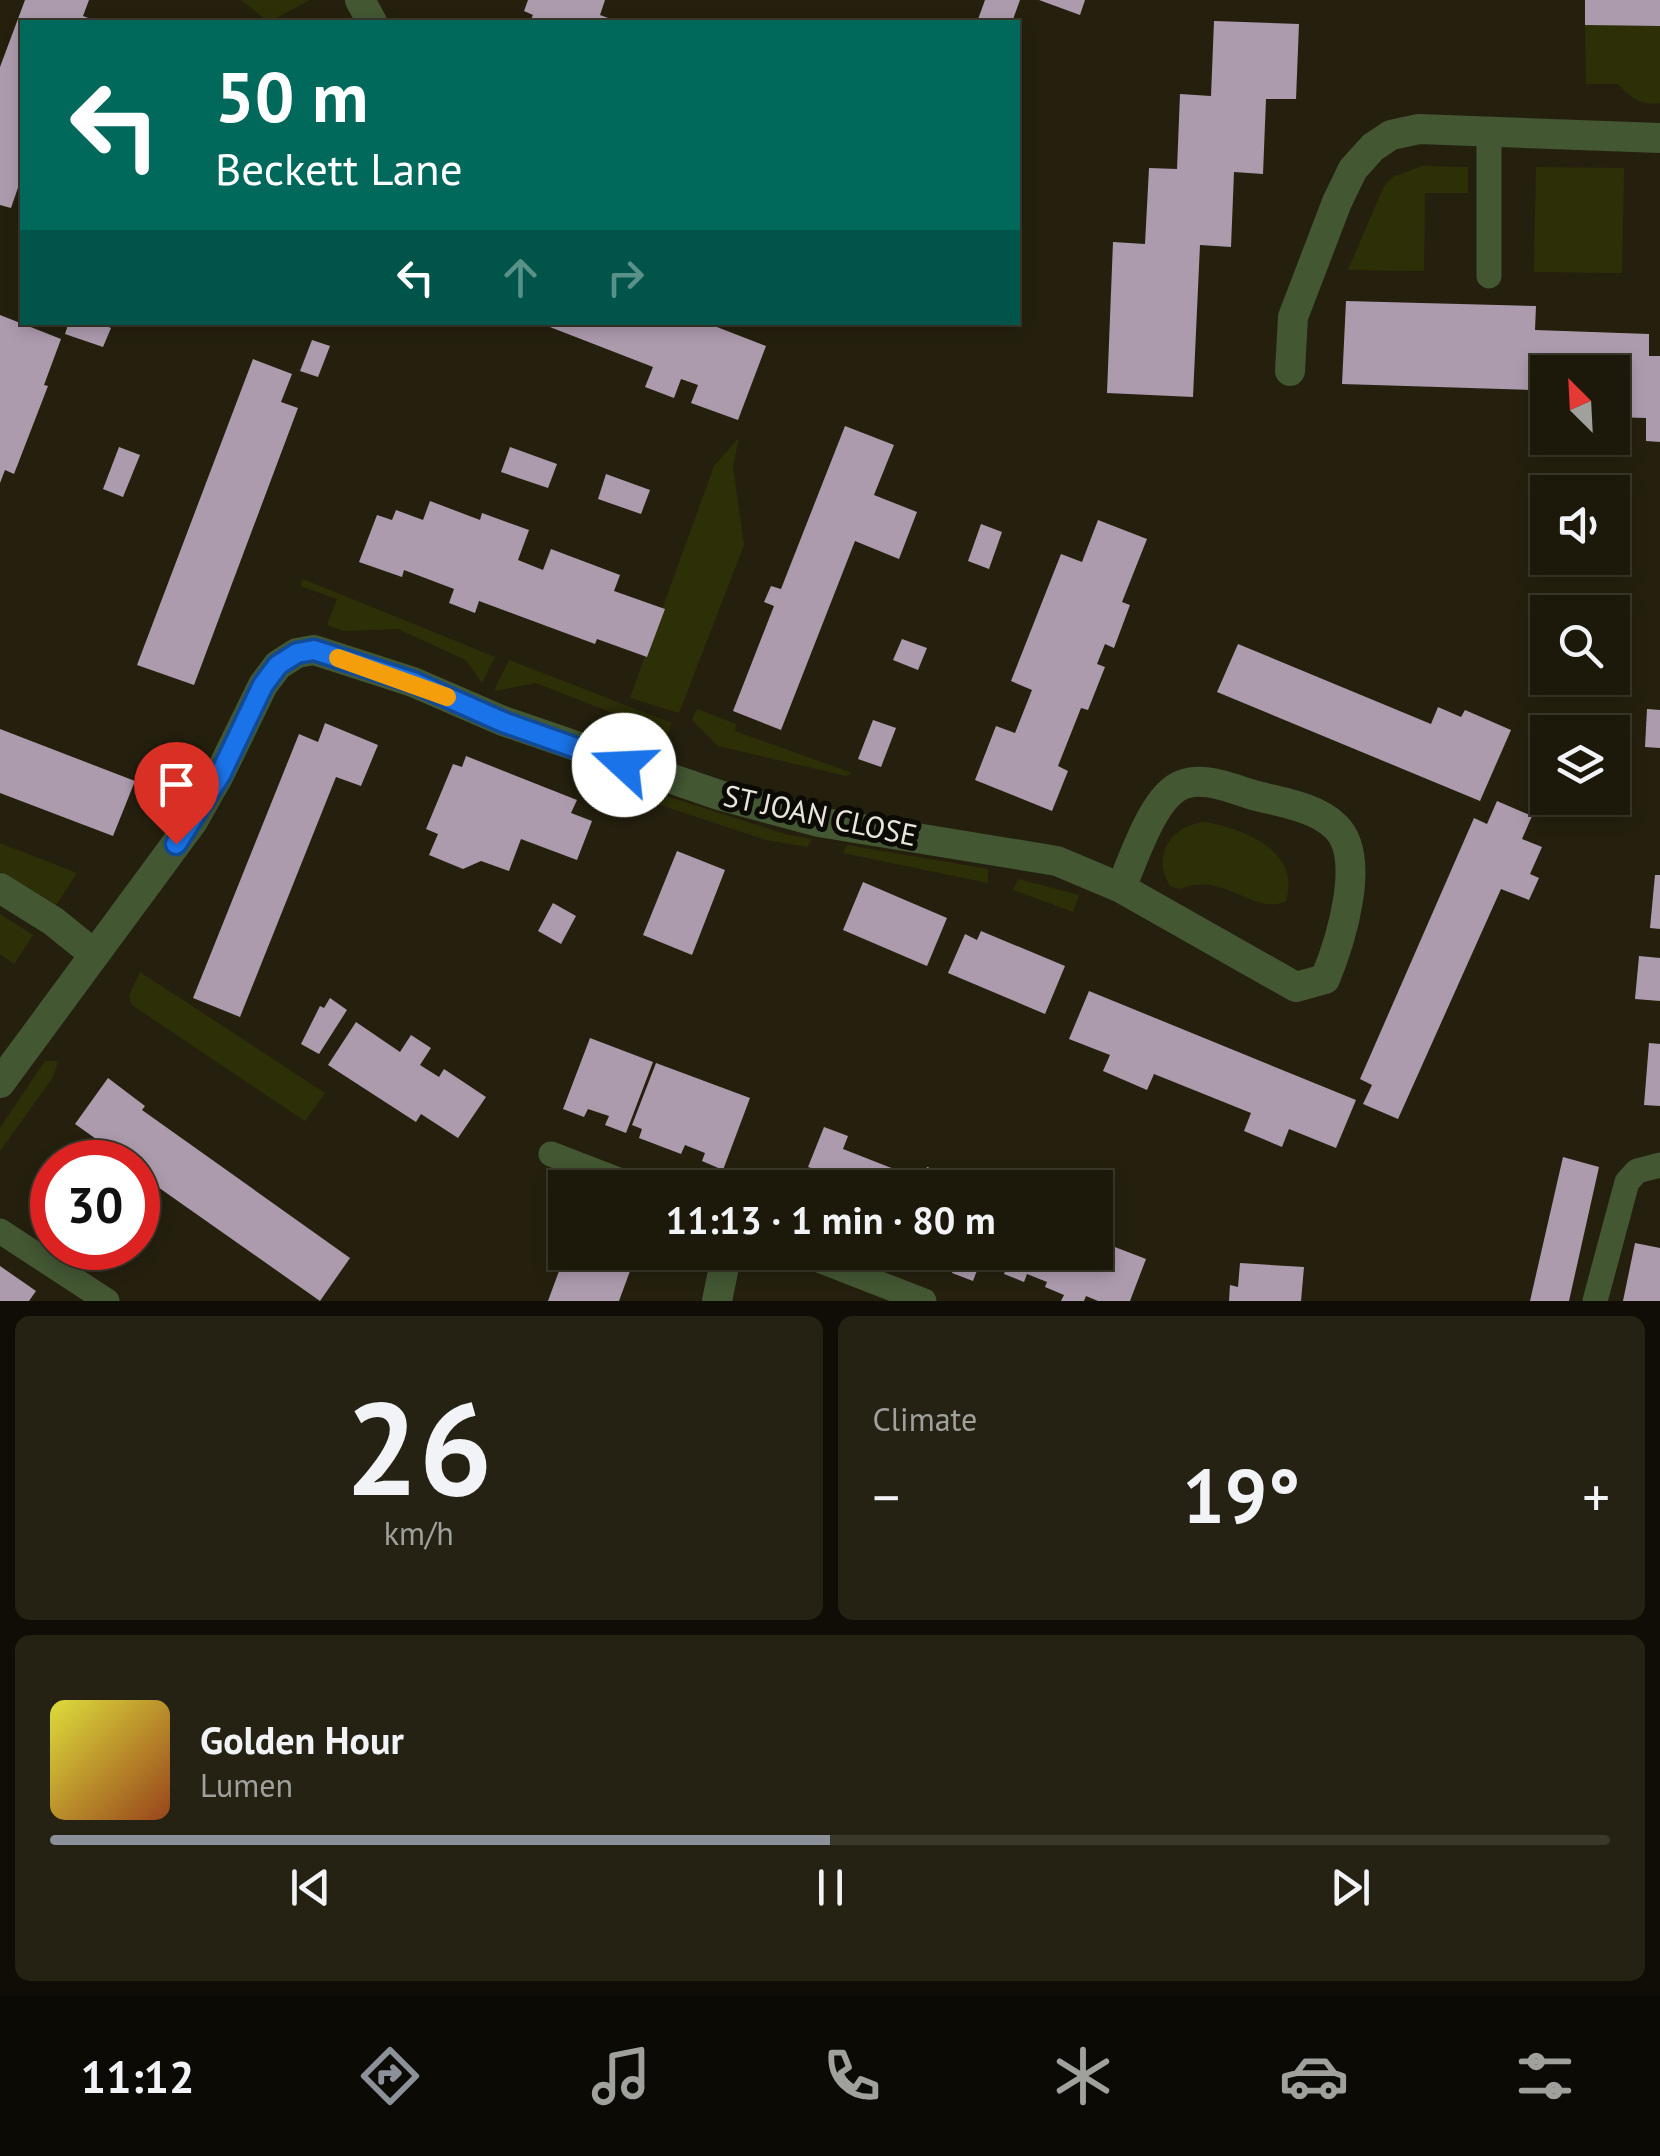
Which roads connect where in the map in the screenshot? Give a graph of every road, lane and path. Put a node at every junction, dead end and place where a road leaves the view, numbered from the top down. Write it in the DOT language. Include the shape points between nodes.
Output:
graph roads {
  1 [pos="1488,134"];
  2 [pos="1660,138"];
  3 [pos="1489,276"];
  4 [pos="1290,371"];
  5 [pos="0,888"];
  6 [pos="1121,888"];
  7 [pos="94,954"];
  8 [pos="0,1083"];
  9 [pos="551,1154"];
  10 [pos="1660,1166"];
  11 [pos="593,1170"];
  12 [pos="0,1231"];
  13 [pos="723,1270"];
  14 [pos="844,1270"];
  15 [pos="107,1301"];
  16 [pos="717,1301"];
  17 [pos="924,1301"];
  18 [pos="1595,1301"];
  1 -- 2 [label="street"];
  1 -- 3 [label="lane"];
  1 -- 4 [label="street" via="1420,129 1391,135 1353,169 1293,317"];
  5 -- 7 [label="street"];
  6 -- 6 [label="street, ST JOAN CLOSE" via="1154,815 1175,788 1194,782 1318,814 1338,827 1352,869 1324,979 1296,987"];
  6 -- 7 [label="street, ST JOAN CLOSE" via="1058,861 820,822 719,795 314,650 278,665 263,685 192,822"];
  7 -- 8 [label="street"];
  9 -- 11 [label="lane"];
  10 -- 18 [label="lane" via="1637,1171 1627,1182"];
  12 -- 15 [label="lane"];
  13 -- 16 [label="street"];
  14 -- 17 [label="lane"];
}
